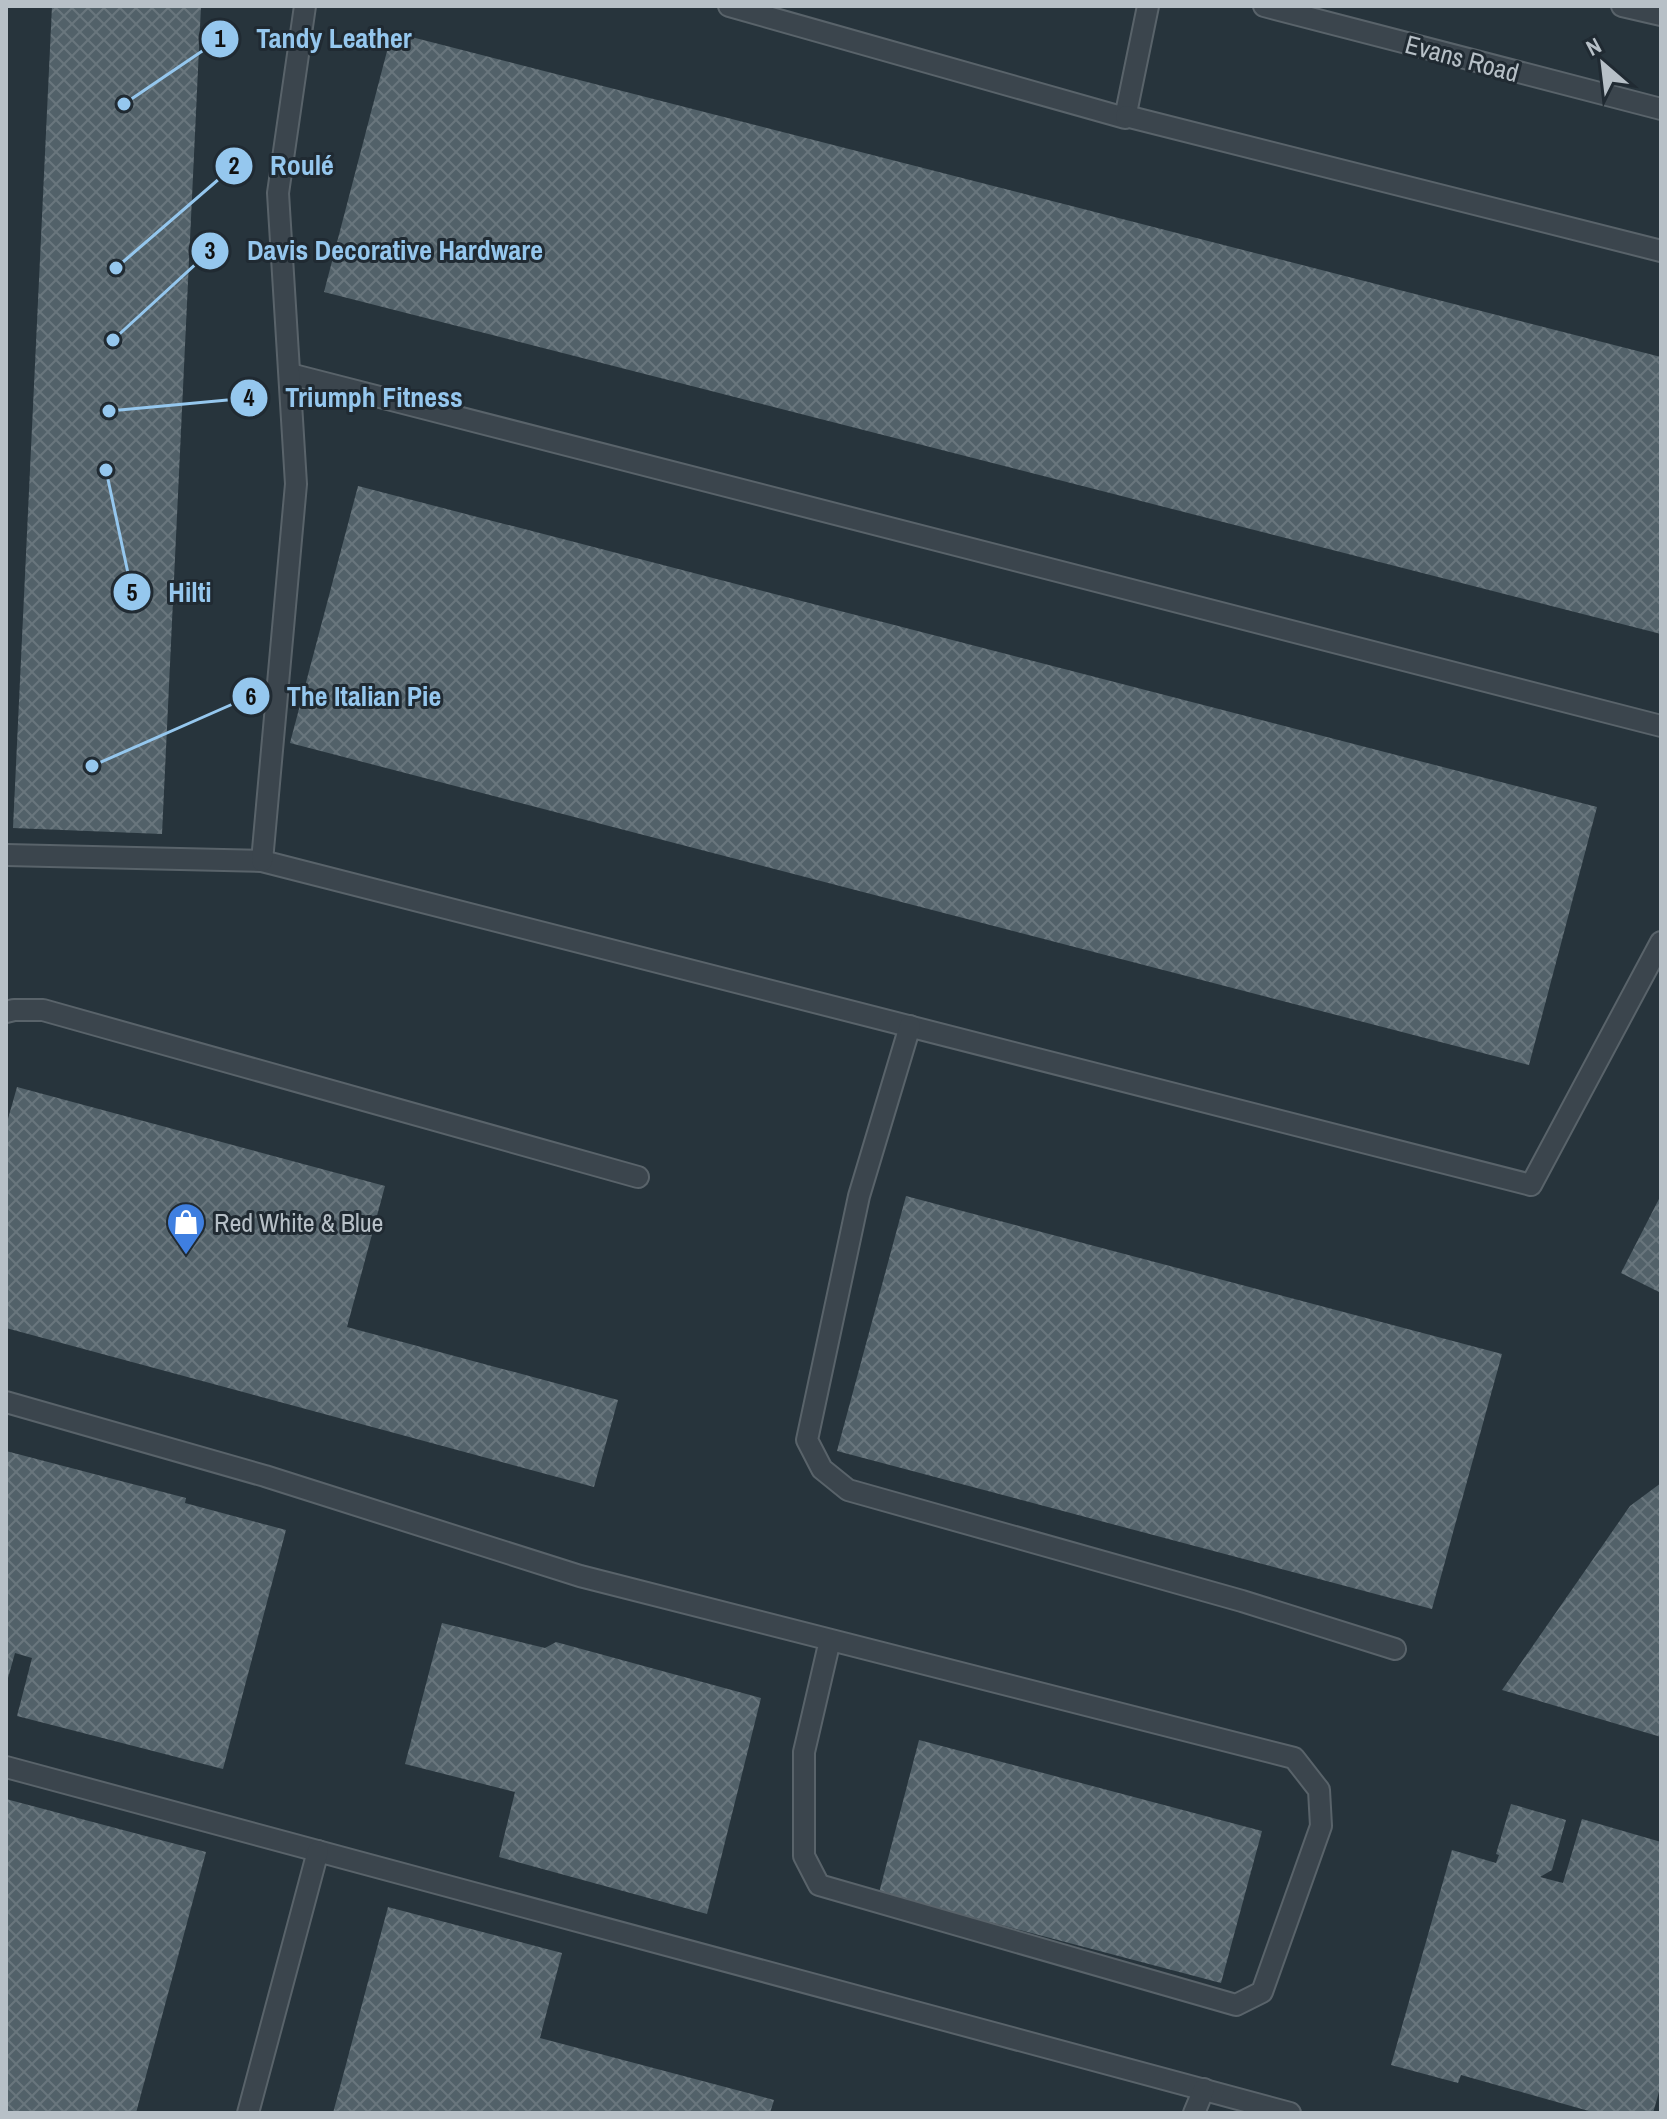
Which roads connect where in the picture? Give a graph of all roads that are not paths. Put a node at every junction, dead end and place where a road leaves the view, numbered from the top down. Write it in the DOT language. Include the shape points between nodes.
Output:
graph roads {
  1 [pos="305,6"];
  2 [pos="729,6"];
  3 [pos="1148,6"];
  4 [pos="1264,6"];
  5 [pos="1622,6"];
  6 [pos="1661,15"];
  7 [pos="1661,109"];
  8 [pos="1126,116"];
  9 [pos="1661,251"];
  10 [pos="290,374"];
  11 [pos="1661,726"];
  12 [pos="6,855"];
  13 [pos="262,861"];
  14 [pos="1661,942"];
  15 [pos="6,1012"];
  16 [pos="910,1026"];
  17 [pos="638,1177"];
  18 [pos="6,1402"];
  19 [pos="830,1640"];
  20 [pos="1395,1649"];
  21 [pos="6,1767"];
  22 [pos="318,1851"];
  23 [pos="1204,2089"];
  24 [pos="248,2113"];
  25 [pos="1194,2113"];
  26 [pos="1290,2113"];
  1 -- 10 [label="lane" via="278,193"];
  2 -- 8 [label="lane"];
  3 -- 8 [label="lane"];
  4 -- 7 [label="lane, Evans Road"];
  5 -- 6 [label="lane"];
  8 -- 9 [label="lane"];
  10 -- 11 [label="lane"];
  10 -- 13 [label="lane" via="296,484"];
  12 -- 13 [label="lane"];
  13 -- 16 [label="lane"];
  14 -- 16 [label="lane" via="1531,1185"];
  15 -- 17 [label="lane" via="43,1010"];
  16 -- 20 [label="lane" via="859,1196 807,1440 822,1469 848,1490"];
  18 -- 19 [label="lane" via="265,1476 580,1576"];
  19 -- 19 [label="lane" via="1294,1758 1319,1790 1321,1826 1262,1992 1236,2005 819,1885 804,1856 804,1752"];
  21 -- 22 [label="lane"];
  22 -- 23 [label="lane"];
  22 -- 24 [label="lane"];
  23 -- 25 [label="lane"];
  23 -- 26 [label="lane"];
}
